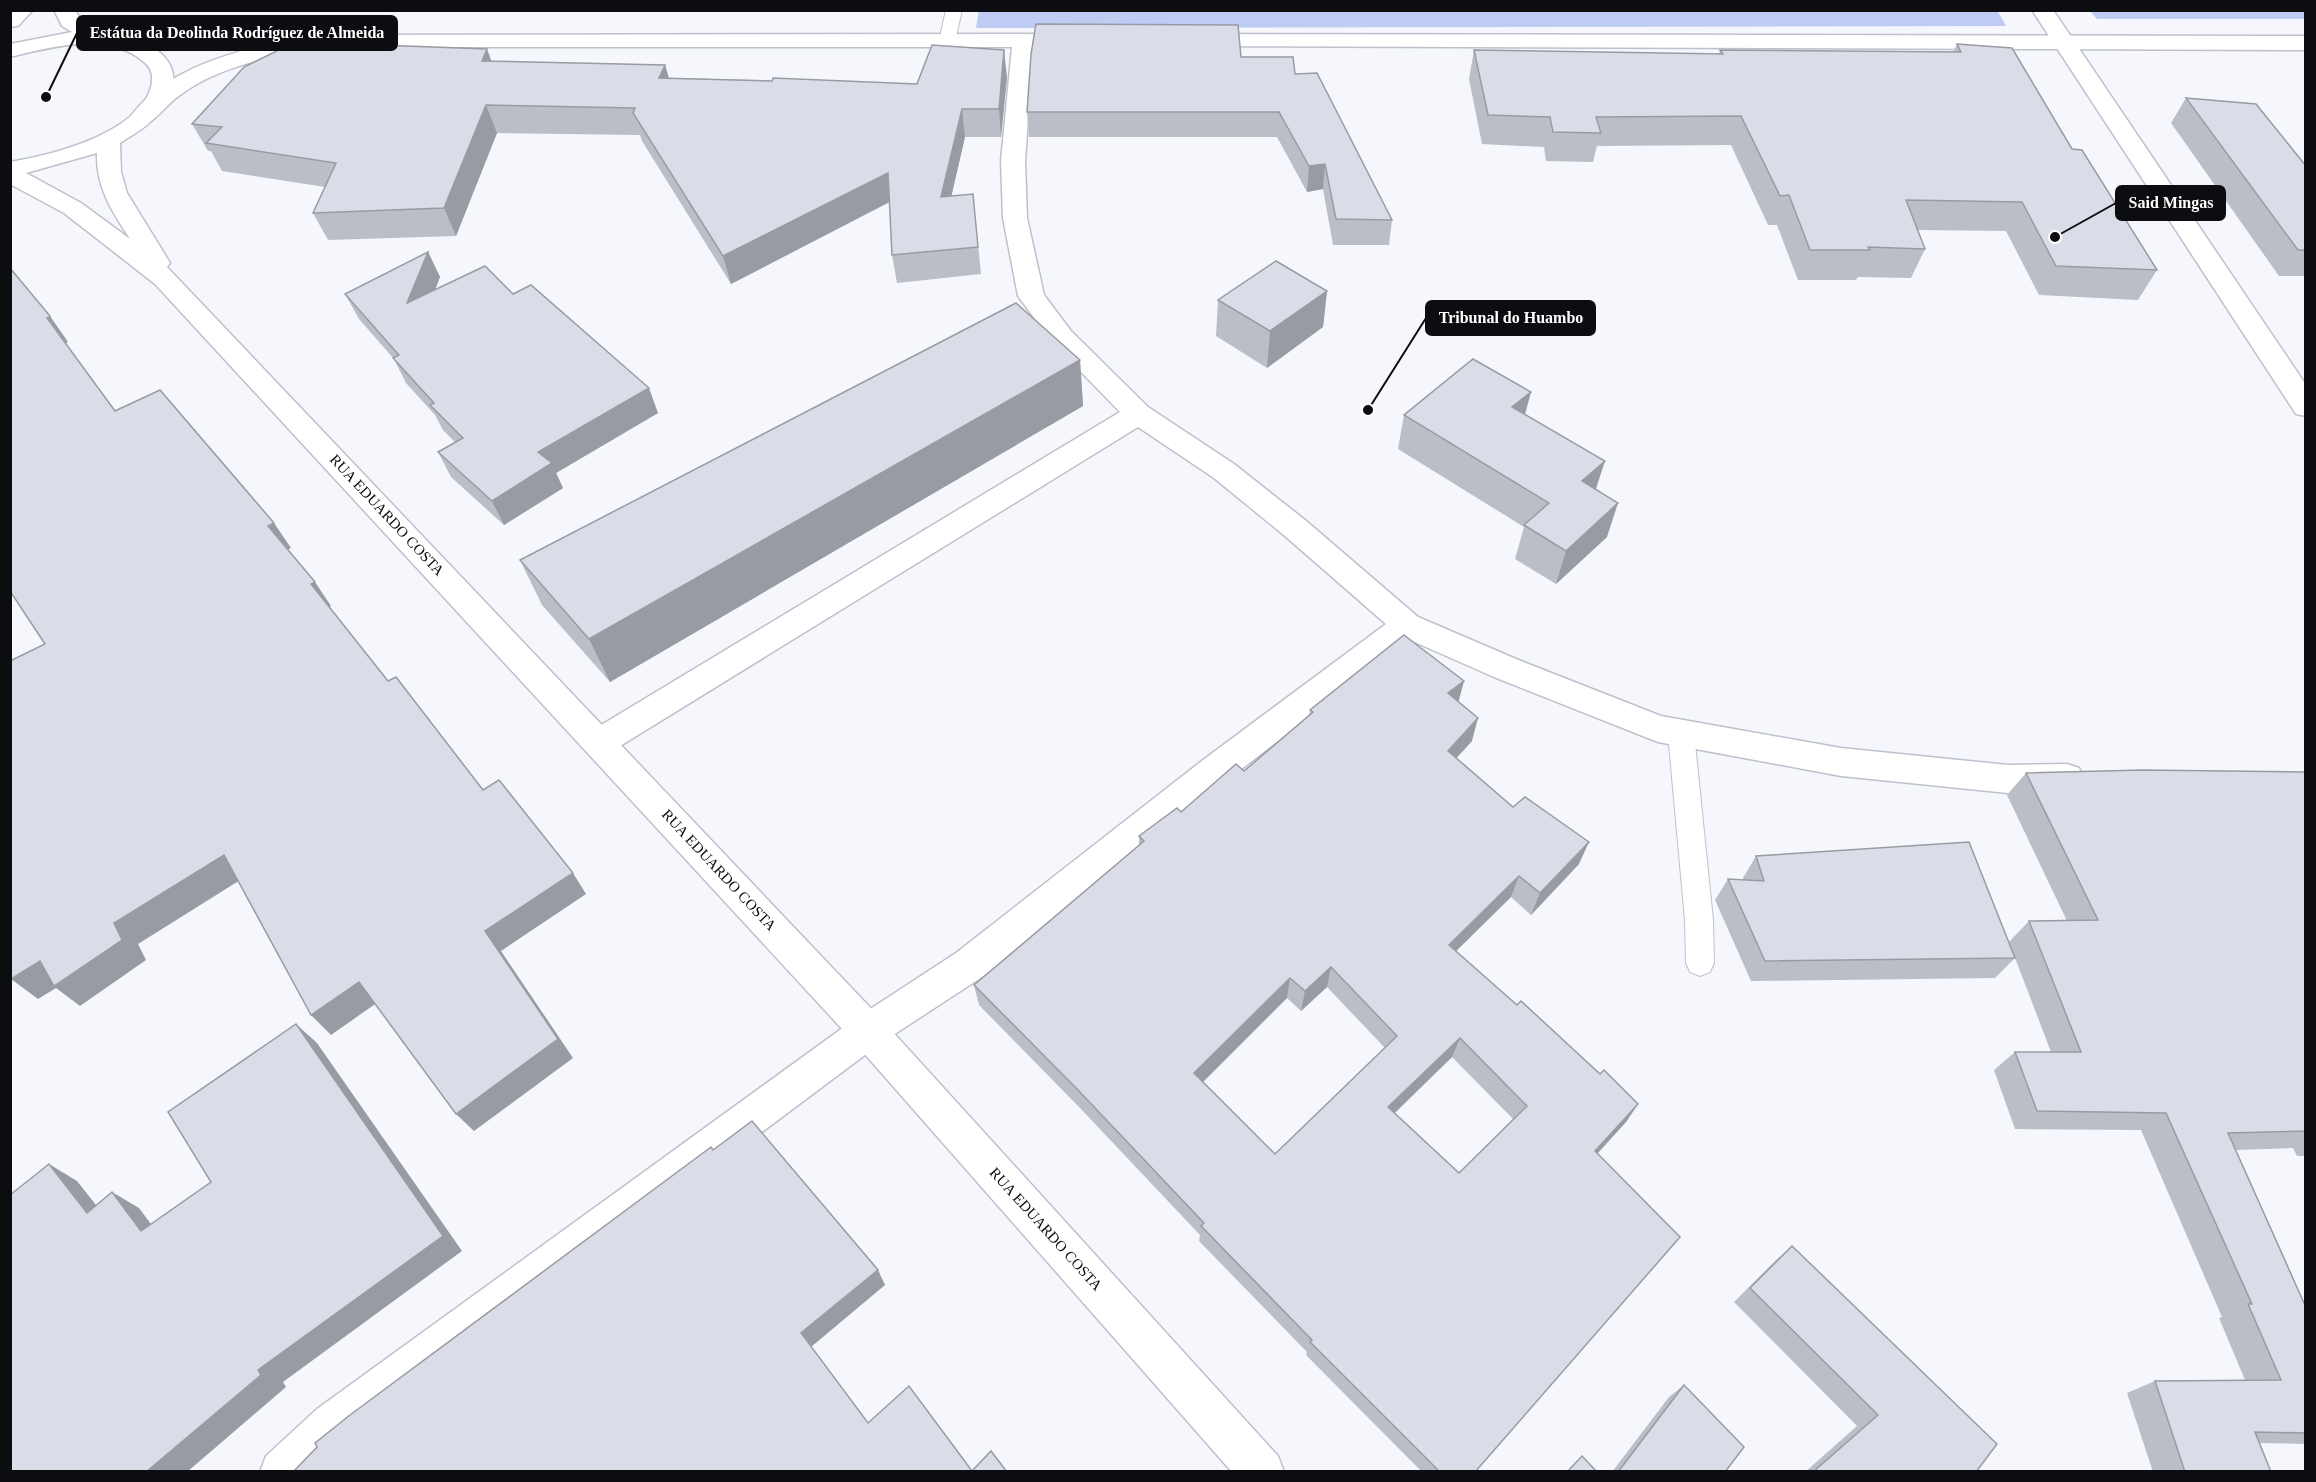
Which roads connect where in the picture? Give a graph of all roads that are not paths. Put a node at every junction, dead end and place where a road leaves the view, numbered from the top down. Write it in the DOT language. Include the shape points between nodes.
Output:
graph roads {
  1 [pos="22,10"];
  2 [pos="64,10"];
  3 [pos="954,10"];
  4 [pos="2042,10"];
  5 [pos="10,21"];
  6 [pos="101,39"];
  7 [pos="1023,40"];
  8 [pos="1106,40"];
  9 [pos="1178,40"];
  10 [pos="947,41"];
  11 [pos="317,42"];
  12 [pos="2064,43"];
  13 [pos="2306,43"];
  14 [pos="10,51"];
  15 [pos="139,120"];
  16 [pos="111,139"];
  17 [pos="10,169"];
  18 [pos="10,175"];
  19 [pos="164,278"];
  20 [pos="2306,406"];
  21 [pos="1138,414"];
  22 [pos="1407,625"];
  23 [pos="1681,734"];
  24 [pos="600,741"];
  25 [pos="2101,777"];
  26 [pos="1700,963"];
  27 [pos="868,1030"];
  28 [pos="282,1472"];
  29 [pos="1262,1472"];
  1 -- 5 [label="street"];
  2 -- 6 [label="street" via="70,21"];
  3 -- 10 [label="lane"];
  4 -- 12 [label="street"];
  6 -- 11 [label="street"];
  6 -- 14 [label="street"];
  6 -- 15 [label="street" via="138,47 157,60 165,78 158,98"];
  7 -- 8 [label="street"];
  7 -- 10 [label="street"];
  7 -- 21 [label="street" via="1014,172 1015,218 1031,296 1062,337"];
  9 -- 12 [label="street"];
  10 -- 11 [label="street"];
  11 -- 15 [label="street" via="235,59 195,74 160,97"];
  12 -- 13 [label="street"];
  12 -- 20 [label="street"];
  15 -- 16 [label="street"];
  16 -- 17 [label="street" via="76,154"];
  16 -- 19 [label="street, RUA EDUARDO COSTA" via="110,180"];
  18 -- 19 [label="street, RUA EDUARDO COSTA" via="94,220"];
  19 -- 24 [label="street, RUA EDUARDO COSTA"];
  21 -- 22 [label="street" via="1233,478"];
  21 -- 24 [label="street"];
  22 -- 23 [label="street" via="1658,729"];
  22 -- 27 [label="street" via="969,964"];
  23 -- 25 [label="street" via="1841,762 2008,779"];
  23 -- 26 [label="lane"];
  24 -- 27 [label="street, RUA EDUARDO COSTA"];
  27 -- 28 [label="street" via="333,1425"];
  27 -- 29 [label="street, RUA EDUARDO COSTA"];
}
